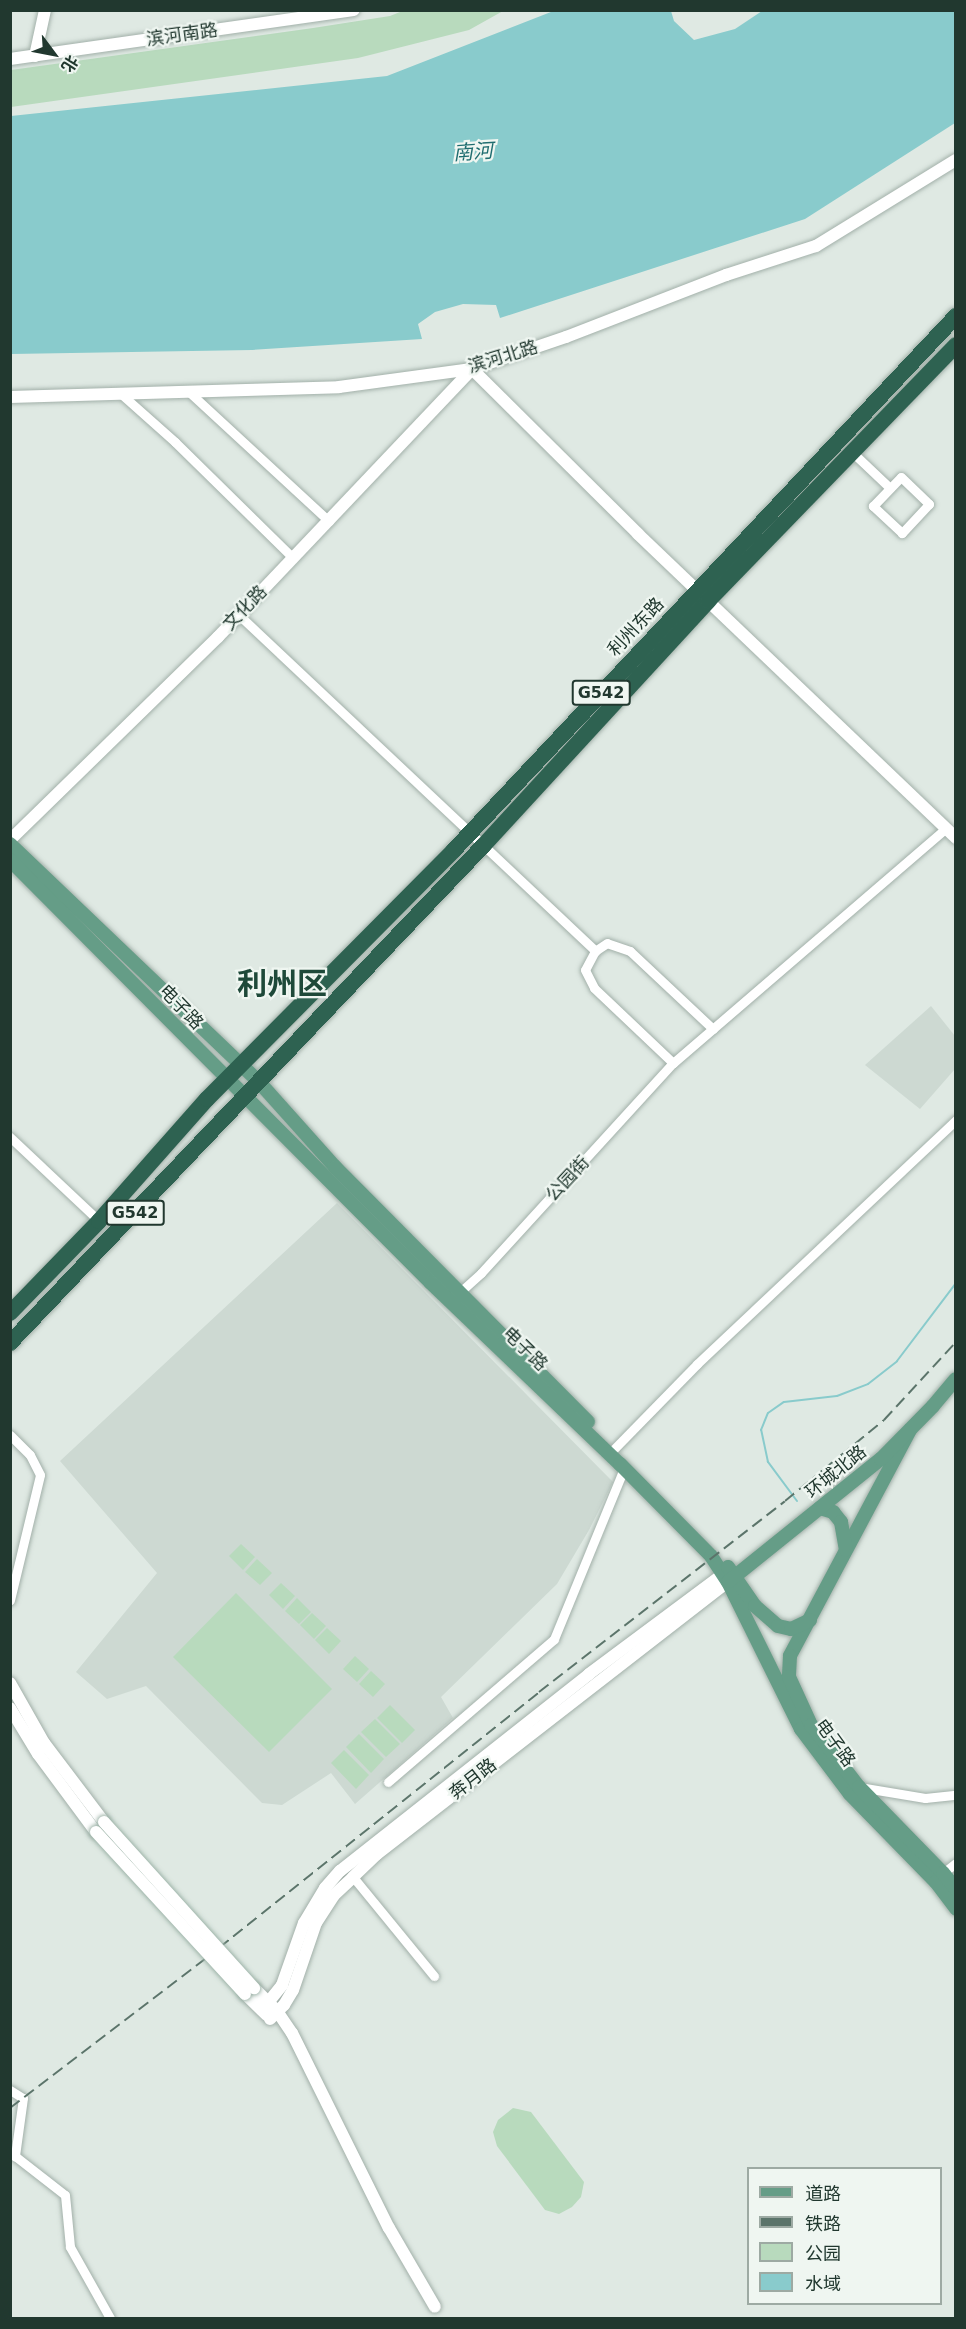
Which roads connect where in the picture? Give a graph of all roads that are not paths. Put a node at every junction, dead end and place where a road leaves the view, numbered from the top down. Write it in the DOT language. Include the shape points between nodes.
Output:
graph roads {
  1 [pos="45,10"];
  2 [pos="354,10"];
  3 [pos="35,56"];
  4 [pos="10,59"];
  5 [pos="956,160"];
  6 [pos="956,316"];
  7 [pos="956,345"];
  8 [pos="472,369"];
  9 [pos="188,391"];
  10 [pos="120,393"];
  11 [pos="10,397"];
  12 [pos="852,452"];
  13 [pos="890,488"];
  14 [pos="329,521"];
  15 [pos="293,558"];
  16 [pos="703,596"];
  17 [pos="239,615"];
  18 [pos="945,829"];
  19 [pos="469,833"];
  20 [pos="956,838"];
  21 [pos="10,842"];
  22 [pos="483,846"];
  23 [pos="10,860"];
  24 [pos="595,951"];
  25 [pos="712,1029"];
  26 [pos="673,1063"];
  27 [pos="242,1064"];
  28 [pos="226,1080"];
  29 [pos="259,1082"];
  30 [pos="246,1098"];
  31 [pos="956,1120"];
  32 [pos="10,1137"];
  33 [pos="99,1221"];
  34 [pos="460,1292"];
  35 [pos="10,1313"];
  36 [pos="10,1342"];
  37 [pos="956,1379"];
  38 [pos="910,1430"];
  39 [pos="10,1435"];
  40 [pos="615,1448"];
  41 [pos="624,1468"];
  42 [pos="819,1508"];
  43 [pos="846,1550"];
  44 [pos="750,1565"];
  45 [pos="729,1577"];
  46 [pos="10,1600"];
  47 [pos="755,1606"];
  48 [pos="810,1620"];
  49 [pos="10,1683"];
  50 [pos="10,1708"];
  51 [pos="10,1731"];
  52 [pos="28,1737"];
  53 [pos="388,1782"];
  54 [pos="859,1787"];
  55 [pos="956,1795"];
  56 [pos="100,1827"];
  57 [pos="956,1863"];
  58 [pos="944,1873"];
  59 [pos="353,1877"];
  60 [pos="956,1889"];
  61 [pos="956,1910"];
  62 [pos="434,1976"];
  63 [pos="270,2011"];
  64 [pos="10,2090"];
  65 [pos="434,2313"];
  66 [pos="110,2319"];
  1 -- 3 [label="street"];
  2 -- 3 [label="street, 滨河南路"];
  3 -- 4 [label="street, 滨河南路"];
  5 -- 8 [label="street, 滨河北路" via="816,246"];
  6 -- 16 [label="highway, 利州东路 / G542"];
  7 -- 12 [label="highway, 利州东路 / G542"];
  8 -- 9 [label="street, 滨河北路" via="339,387"];
  8 -- 14 [label="street, 文化路"];
  8 -- 16 [label="street"];
  9 -- 10 [label="street, 滨河北路"];
  9 -- 14 [label="street"];
  10 -- 11 [label="street, 滨河北路"];
  10 -- 15 [label="street"];
  12 -- 13 [label="street"];
  12 -- 16 [label="highway, 利州东路 / G542"];
  13 -- 13 [label="street" via="873,506 902,533 929,504 901,477"];
  14 -- 15 [label="street, 文化路"];
  15 -- 17 [label="street, 文化路"];
  16 -- 18 [label="street"];
  16 -- 19 [label="highway, 利州东路 / G542"];
  16 -- 22 [label="highway, 利州东路 / G542"];
  17 -- 19 [label="street"];
  17 -- 21 [label="street, 文化路"];
  18 -- 20 [label="street"];
  18 -- 25 [label="street"];
  19 -- 22 [label="street"];
  19 -- 27 [label="highway, 利州东路 / G542"];
  21 -- 27 [label="main road, 电子路"];
  22 -- 24 [label="street"];
  22 -- 29 [label="highway, 利州东路 / G542"];
  23 -- 28 [label="main road, 电子路"];
  24 -- 25 [label="street" via="606,943 630,951"];
  24 -- 26 [label="street" via="585,970 594,988"];
  25 -- 26 [label="street, 公园街"];
  26 -- 34 [label="street, 公园街"];
  27 -- 28 [label="highway, G542"];
  27 -- 29 [label="main road, 电子路"];
  28 -- 30 [label="main road, 电子路"];
  28 -- 33 [label="highway, G542"];
  29 -- 30 [label="highway, G542"];
  29 -- 34 [label="main road, 电子路" via="335,1167"];
  30 -- 36 [label="highway, G542"];
  30 -- 41 [label="main road, 电子路" via="430,1283"];
  31 -- 40 [label="street" via="697,1364"];
  32 -- 33 [label="street"];
  33 -- 35 [label="highway, G542"];
  34 -- 40 [label="main road, 电子路"];
  37 -- 38 [label="main road, 环城北路"];
  38 -- 42 [label="main road, 环城北路" via="881,1459"];
  38 -- 43 [label="main road, 电子路"];
  39 -- 46 [label="street" via="30,1455 40,1475"];
  40 -- 45 [label="main road, 电子路" via="718,1551"];
  41 -- 45 [label="main road, 电子路"];
  41 -- 53 [label="street" via="554,1639"];
  42 -- 43 [label="main road" via="833,1512 841,1522"];
  42 -- 44 [label="main road, 环城北路"];
  43 -- 48 [label="main road, 电子路"];
  44 -- 45 [label="main road, 环城北路"];
  44 -- 47 [label="main road" via="748,1578"];
  45 -- 47 [label="main road"];
  45 -- 59 [label="street, 奔月路" via="377,1854"];
  45 -- 61 [label="main road, 电子路" via="801,1729 850,1794 936,1882"];
  45 -- 63 [label="street" via="590,1674 340,1871 304,1923"];
  47 -- 48 [label="main road" via="778,1626 791,1629"];
  48 -- 54 [label="main road, 电子路" via="790,1656 789,1677 811,1725"];
  49 -- 56 [label="street"];
  50 -- 52 [label="street"];
  51 -- 52 [label="street"];
  52 -- 56 [label="street"];
  54 -- 55 [label="street" via="925,1798"];
  54 -- 58 [label="main road, 电子路"];
  56 -- 63 [label="street, bridge"];
  57 -- 58 [label="street"];
  58 -- 60 [label="main road, 电子路"];
  59 -- 62 [label="street"];
  59 -- 63 [label="street, 奔月路" via="334,1895 316,1923 293,1990"];
  63 -- 65 [label="street" via="292,2033"];
  64 -- 66 [label="street" via="23,2098 15,2156 65,2195 70,2247"];
}
